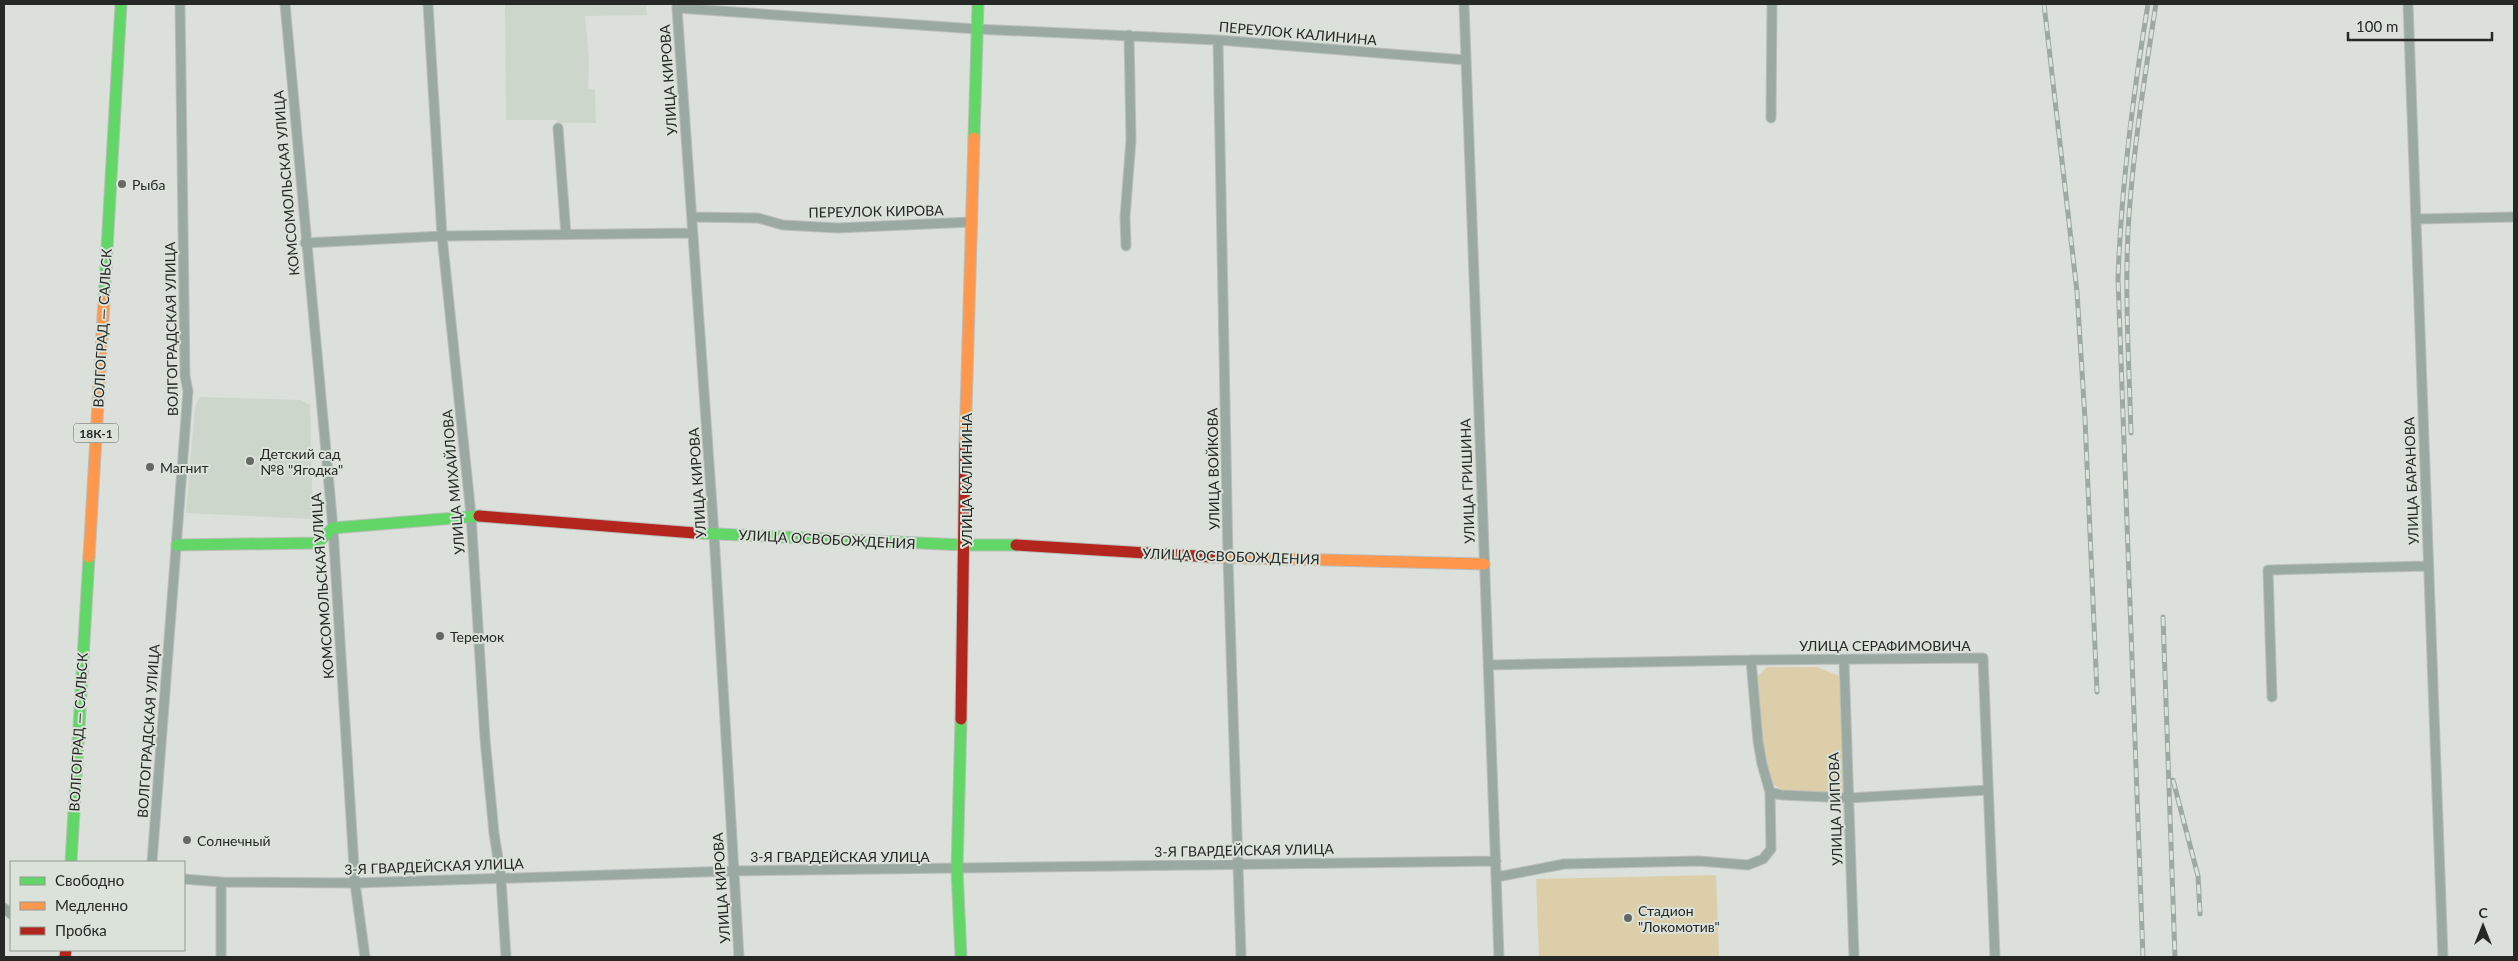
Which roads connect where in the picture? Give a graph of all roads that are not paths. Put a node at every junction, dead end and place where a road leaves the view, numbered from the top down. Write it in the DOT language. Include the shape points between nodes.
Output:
graph roads {
  1 [pos="121,4"];
  2 [pos="180,4"];
  3 [pos="285,4"];
  4 [pos="428,4"];
  5 [pos="978,4"];
  6 [pos="1464,4"];
  7 [pos="1772,4"];
  8 [pos="2408,4"];
  9 [pos="677,6"];
  10 [pos="976,29"];
  11 [pos="1129,35"];
  12 [pos="1218,40"];
  13 [pos="1466,60"];
  14 [pos="1771,118"];
  15 [pos="558,128"];
  16 [pos="692,217"];
  17 [pos="2514,217"];
  18 [pos="2416,218"];
  19 [pos="971,222"];
  20 [pos="693,233"];
  21 [pos="566,235"];
  22 [pos="442,236"];
  23 [pos="305,242"];
  24 [pos="1126,246"];
  25 [pos="471,515"];
  26 [pos="333,528"];
  27 [pos="714,534"];
  28 [pos="177,545"];
  29 [pos="965,545"];
  30 [pos="1228,558"];
  31 [pos="1484,564"];
  32 [pos="2428,566"];
  33 [pos="1751,660"];
  34 [pos="1844,660"];
  35 [pos="1488,665"];
  36 [pos="2272,697"];
  37 [pos="1988,790"];
  38 [pos="1770,792"];
  39 [pos="1849,798"];
  40 [pos="71,861"];
  41 [pos="152,861"];
  42 [pos="1496,861"];
  43 [pos="1238,864"];
  44 [pos="957,869"];
  45 [pos="733,871"];
  46 [pos="1497,877"];
  47 [pos="502,878"];
  48 [pos="185,879"];
  49 [pos="222,882"];
  50 [pos="355,884"];
  51 [pos="221,957"];
  52 [pos="365,957"];
  53 [pos="506,957"];
  54 [pos="739,957"];
  55 [pos="961,957"];
  56 [pos="1241,957"];
  57 [pos="1499,957"];
  58 [pos="1854,957"];
  59 [pos="1995,957"];
  60 [pos="2443,957"];
  1 -- 40 [label="street, ВОЛГОГРАД — САЛЬСК / 18К-1"];
  2 -- 28 [label="street, ВОЛГОГРАДСКАЯ УЛИЦА" via="185,376 188,391"];
  3 -- 23 [label="street, КОМСОМОЛЬСКАЯ УЛИЦА"];
  4 -- 22 [label="street, УЛИЦА МИХАЙЛОВА"];
  5 -- 10 [label="street, УЛИЦА КАЛИНИНА"];
  6 -- 13 [label="street, УЛИЦА ГРИШИНА"];
  7 -- 14 [label="street"];
  8 -- 18 [label="street, УЛИЦА БАРАНОВА"];
  9 -- 10 [label="street, ПЕРЕУЛОК КАЛИНИНА"];
  9 -- 16 [label="street, УЛИЦА КИРОВА"];
  10 -- 11 [label="street, ПЕРЕУЛОК КАЛИНИНА"];
  10 -- 19 [label="street, УЛИЦА КАЛИНИНА"];
  11 -- 12 [label="street, ПЕРЕУЛОК КАЛИНИНА"];
  11 -- 24 [label="street"];
  12 -- 13 [label="street, ПЕРЕУЛОК КАЛИНИНА"];
  12 -- 30 [label="street, УЛИЦА ВОЙКОВА"];
  13 -- 31 [label="street, УЛИЦА ГРИШИНА"];
  15 -- 21 [label="street"];
  16 -- 19 [label="street, ПЕРЕУЛОК КИРОВА" via="758,218 783,225 838,228"];
  16 -- 20 [label="street, УЛИЦА КИРОВА"];
  17 -- 18 [label="street"];
  18 -- 32 [label="street, УЛИЦА БАРАНОВА"];
  19 -- 29 [label="street, УЛИЦА КАЛИНИНА"];
  20 -- 21 [label="street"];
  20 -- 27 [label="street, УЛИЦА КИРОВА"];
  21 -- 22 [label="street"];
  22 -- 23 [label="street"];
  22 -- 25 [label="street, УЛИЦА МИХАЙЛОВА"];
  23 -- 26 [label="street, КОМСОМОЛЬСКАЯ УЛИЦА"];
  25 -- 26 [label="street, УЛИЦА ОСВОБОЖДЕНИЯ"];
  25 -- 27 [label="street, УЛИЦА ОСВОБОЖДЕНИЯ"];
  25 -- 47 [label="street, УЛИЦА МИХАЙЛОВА" via="486,748"];
  26 -- 28 [label="street" via="317,543"];
  26 -- 50 [label="street, КОМСОМОЛЬСКАЯ УЛИЦА"];
  27 -- 29 [label="street, УЛИЦА ОСВОБОЖДЕНИЯ"];
  27 -- 45 [label="street, УЛИЦА КИРОВА"];
  28 -- 41 [label="street, ВОЛГОГРАДСКАЯ УЛИЦА"];
  29 -- 30 [label="street, УЛИЦА ОСВОБОЖДЕНИЯ" via="1029,545"];
  29 -- 44 [label="street, УЛИЦА КАЛИНИНА"];
  30 -- 31 [label="street, УЛИЦА ОСВОБОЖДЕНИЯ"];
  30 -- 43 [label="street, УЛИЦА ВОЙКОВА"];
  31 -- 35 [label="street, УЛИЦА ГРИШИНА"];
  32 -- 36 [label="street" via="2268,570"];
  32 -- 60 [label="street, УЛИЦА БАРАНОВА"];
  33 -- 34 [label="street, УЛИЦА СЕРАФИМОВИЧА"];
  33 -- 35 [label="street, УЛИЦА СЕРАФИМОВИЧА"];
  33 -- 38 [label="street" via="1758,740"];
  34 -- 37 [label="street, УЛИЦА СЕРАФИМОВИЧА" via="1983,658"];
  34 -- 39 [label="street, УЛИЦА ЛИПОВА"];
  35 -- 42 [label="street, УЛИЦА ГРИШИНА"];
  37 -- 39 [label="street"];
  37 -- 59 [label="street, УЛИЦА СЕРАФИМОВИЧА"];
  38 -- 39 [label="street" via="1782,796"];
  38 -- 46 [label="street" via="1771,849 1763,858 1748,865 1700,861 1564,864"];
  39 -- 58 [label="street, УЛИЦА ЛИПОВА"];
  42 -- 43 [label="street, 3-Я ГВАРДЕЙСКАЯ УЛИЦА"];
  42 -- 46 [label="street, УЛИЦА ГРИШИНА"];
  43 -- 44 [label="street, 3-Я ГВАРДЕЙСКАЯ УЛИЦА"];
  43 -- 56 [label="street, УЛИЦА ВОЙКОВА"];
  44 -- 45 [label="street, 3-Я ГВАРДЕЙСКАЯ УЛИЦА"];
  44 -- 55 [label="street, УЛИЦА КАЛИНИНА"];
  45 -- 47 [label="street, 3-Я ГВАРДЕЙСКАЯ УЛИЦА"];
  45 -- 54 [label="street, УЛИЦА КИРОВА"];
  46 -- 57 [label="street, УЛИЦА ГРИШИНА"];
  47 -- 50 [label="street, 3-Я ГВАРДЕЙСКАЯ УЛИЦА"];
  47 -- 53 [label="street, УЛИЦА МИХАЙЛОВА"];
  48 -- 49 [label="street, 3-Я ГВАРДЕЙСКАЯ УЛИЦА"];
  49 -- 50 [label="street, 3-Я ГВАРДЕЙСКАЯ УЛИЦА"];
  49 -- 51 [label="street"];
  50 -- 52 [label="street, КОМСОМОЛЬСКАЯ УЛИЦА"];
}
